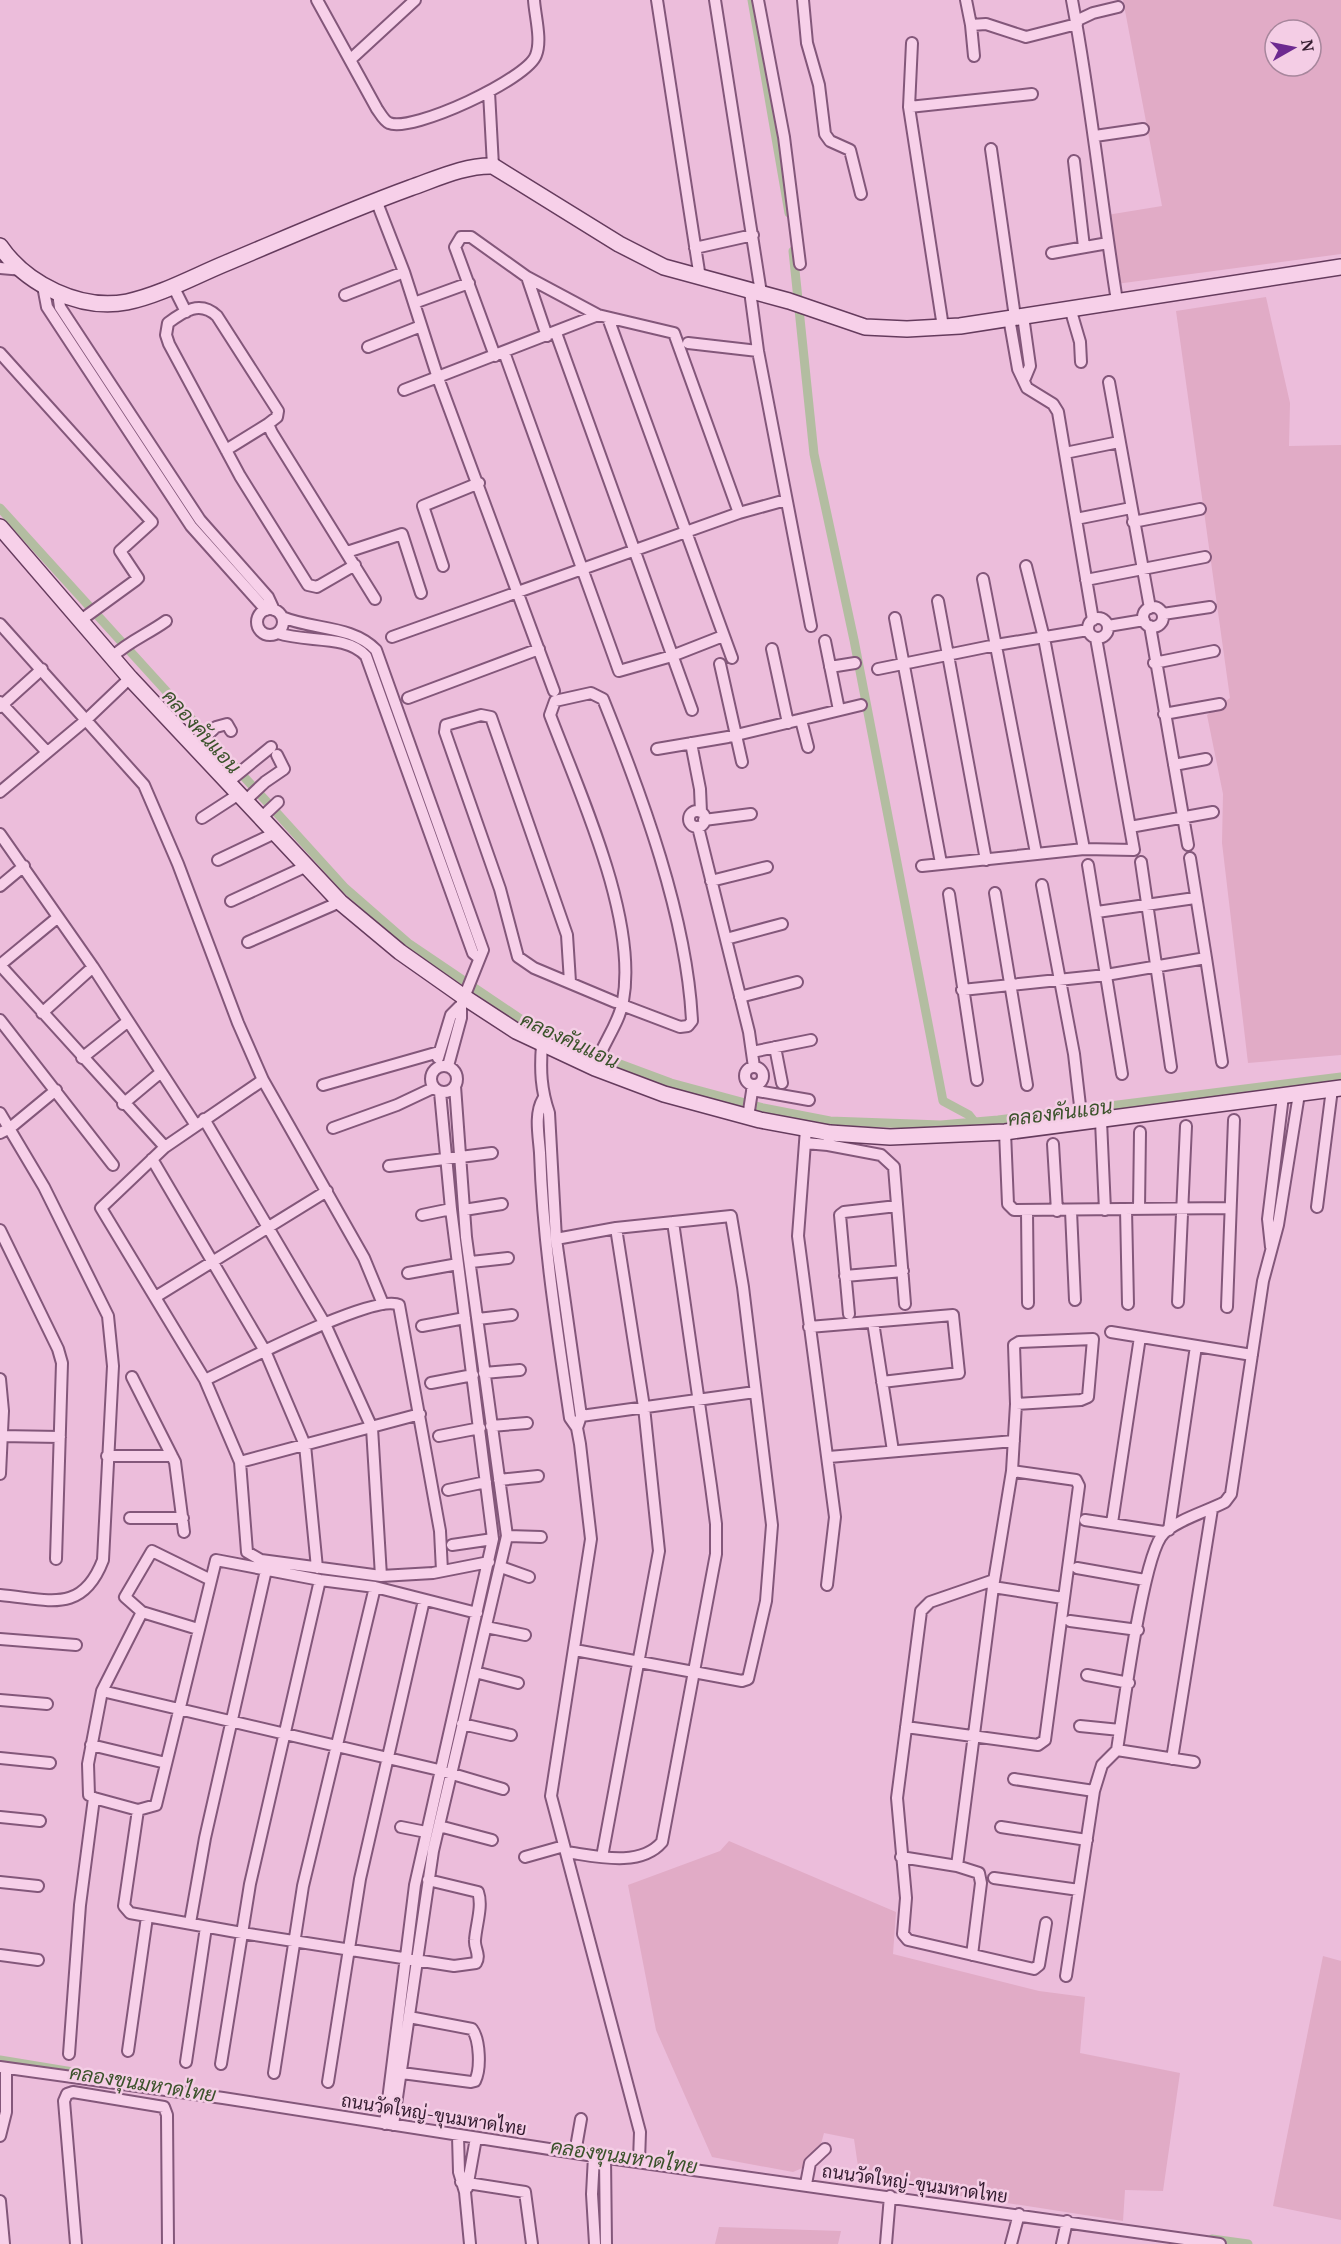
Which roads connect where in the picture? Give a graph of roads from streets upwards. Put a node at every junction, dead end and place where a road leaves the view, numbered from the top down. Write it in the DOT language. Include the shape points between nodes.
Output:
graph roads {
  1 [pos="317,0"];
  2 [pos="415,0"];
  3 [pos="534,0"];
  4 [pos="657,0"];
  5 [pos="715,0"];
  6 [pos="758,0"];
  7 [pos="802,0"];
  8 [pos="966,0"];
  9 [pos="1072,0"];
  10 [pos="1118,8"];
  11 [pos="1077,23"];
  12 [pos="971,25"];
  13 [pos="912,43"];
  14 [pos="974,56"];
  15 [pos="351,58"];
  16 [pos="489,92"];
  17 [pos="1032,94"];
  18 [pos="909,107"];
  19 [pos="1143,129"];
  20 [pos="1095,136"];
  21 [pos="991,149"];
  22 [pos="1074,161"];
  23 [pos="493,166"];
  24 [pos="861,194"];
  25 [pos="376,200"];
  26 [pos="753,235"];
  27 [pos="1108,243"];
  28 [pos="0,246"];
  29 [pos="1083,247"];
  30 [pos="695,248"];
  31 [pos="1052,253"];
  32 [pos="800,264"];
  33 [pos="1341,267"];
  34 [pos="0,268"];
  35 [pos="23,270"];
  36 [pos="404,272"];
  37 [pos="527,277"];
  38 [pos="700,278"];
  39 [pos="469,283"];
  40 [pos="43,286"];
  41 [pos="173,286"];
  42 [pos="58,292"];
  43 [pos="756,292"];
  44 [pos="345,295"];
  45 [pos="1117,301"];
  46 [pos="414,303"];
  47 [pos="1070,308"];
  48 [pos="186,312"];
  49 [pos="603,317"];
  50 [pos="1016,317"];
  51 [pos="421,326"];
  52 [pos="943,327"];
  53 [pos="551,335"];
  54 [pos="688,343"];
  55 [pos="368,347"];
  56 [pos="758,351"];
  57 [pos="0,352"];
  58 [pos="500,354"];
  59 [pos="1081,362"];
  60 [pos="438,378"];
  61 [pos="1109,382"];
  62 [pos="404,390"];
  63 [pos="268,424"];
  64 [pos="140,441"];
  65 [pos="1119,442"];
  66 [pos="226,450"];
  67 [pos="1065,453"];
  68 [pos="479,483"];
  69 [pos="786,500"];
  70 [pos="1131,508"];
  71 [pos="1200,509"];
  72 [pos="739,513"];
  73 [pos="1076,519"];
  74 [pos="1133,522"];
  75 [pos="0,526"];
  76 [pos="686,532"];
  77 [pos="634,551"];
  78 [pos="347,552"];
  79 [pos="1205,557"];
  80 [pos="355,565"];
  81 [pos="443,566"];
  82 [pos="1026,566"];
  83 [pos="1143,568"];
  84 [pos="583,570"];
  85 [pos="983,579"];
  86 [pos="1086,580"];
  87 [pos="421,593"];
  88 [pos="519,593"];
  89 [pos="375,599"];
  90 [pos="938,601"];
  91 [pos="1210,607"];
  92 [pos="1150,608"];
  93 [pos="274,612"];
  94 [pos="1163,614"];
  95 [pos="85,617"];
  96 [pos="895,618"];
  97 [pos="166,621"];
  98 [pos="1147,623"];
  99 [pos="811,626"];
  100 [pos="1108,626"];
  101 [pos="1,628"];
  102 [pos="1092,629"];
  103 [pos="278,633"];
  104 [pos="723,636"];
  105 [pos="392,638"];
  106 [pos="1044,638"];
  107 [pos="825,641"];
  108 [pos="996,645"];
  109 [pos="539,649"];
  110 [pos="772,649"];
  111 [pos="1214,651"];
  112 [pos="115,654"];
  113 [pos="948,654"];
  114 [pos="672,656"];
  115 [pos="732,658"];
  116 [pos="855,663"];
  117 [pos="904,663"];
  118 [pos="1154,663"];
  119 [pos="720,664"];
  120 [pos="830,667"];
  121 [pos="42,669"];
  122 [pos="878,669"];
  123 [pos="130,678"];
  124 [pos="554,691"];
  125 [pos="408,698"];
  126 [pos="1220,704"];
  127 [pos="1,705"];
  128 [pos="861,705"];
  129 [pos="692,710"];
  130 [pos="839,710"];
  131 [pos="1164,714"];
  132 [pos="86,720"];
  133 [pos="801,720"];
  134 [pos="788,723"];
  135 [pos="231,731"];
  136 [pos="736,735"];
  137 [pos="691,743"];
  138 [pos="198,744"];
  139 [pos="808,747"];
  140 [pos="657,749"];
  141 [pos="47,752"];
  142 [pos="1206,759"];
  143 [pos="742,762"];
  144 [pos="1174,765"];
  145 [pos="240,789"];
  146 [pos="0,792"];
  147 [pos="278,802"];
  148 [pos="1214,812"];
  149 [pos="751,814"];
  150 [pos="264,815"];
  151 [pos="1184,817"];
  152 [pos="202,818"];
  153 [pos="701,820"];
  154 [pos="1130,827"];
  155 [pos="275,833"];
  156 [pos="0,834"];
  157 [pos="1188,845"];
  158 [pos="1084,849"];
  159 [pos="1036,853"];
  160 [pos="1190,858"];
  161 [pos="218,860"];
  162 [pos="986,860"];
  163 [pos="1141,862"];
  164 [pos="941,863"];
  165 [pos="1088,865"];
  166 [pos="24,866"];
  167 [pos="307,866"];
  168 [pos="922,866"];
  169 [pos="767,867"];
  170 [pos="711,881"];
  171 [pos="1042,885"];
  172 [pos="0,886"];
  173 [pos="995,893"];
  174 [pos="949,894"];
  175 [pos="1195,898"];
  176 [pos="231,901"];
  177 [pos="340,902"];
  178 [pos="1149,906"];
  179 [pos="1097,912"];
  180 [pos="57,918"];
  181 [pos="782,924"];
  182 [pos="726,939"];
  183 [pos="248,942"];
  184 [pos="1206,957"];
  185 [pos="479,958"];
  186 [pos="1157,965"];
  187 [pos="93,967"];
  188 [pos="1106,975"];
  189 [pos="1058,981"];
  190 [pos="570,982"];
  191 [pos="797,982"];
  192 [pos="1011,985"];
  193 [pos="962,990"];
  194 [pos="740,997"];
  195 [pos="464,998"];
  196 [pos="620,1000"];
  197 [pos="42,1013"];
  198 [pos="0,1020"];
  199 [pos="127,1022"];
  200 [pos="811,1040"];
  201 [pos="542,1045"];
  202 [pos="775,1047"];
  203 [pos="439,1052"];
  204 [pos="752,1052"];
  205 [pos="82,1058"];
  206 [pos="1222,1062"];
  207 [pos="596,1064"];
  208 [pos="443,1067"];
  209 [pos="1171,1067"];
  210 [pos="160,1072"];
  211 [pos="1122,1074"];
  212 [pos="263,1080"];
  213 [pos="977,1080"];
  214 [pos="783,1083"];
  215 [pos="323,1085"];
  216 [pos="1027,1085"];
  217 [pos="455,1086"];
  218 [pos="1337,1088"];
  219 [pos="752,1089"];
  220 [pos="56,1090"];
  221 [pos="436,1090"];
  222 [pos="1291,1095"];
  223 [pos="809,1100"];
  224 [pos="123,1104"];
  225 [pos="0,1113"];
  226 [pos="748,1116"];
  227 [pos="1234,1120"];
  228 [pos="1082,1121"];
  229 [pos="1101,1121"];
  230 [pos="200,1122"];
  231 [pos="1186,1126"];
  232 [pos="333,1128"];
  233 [pos="5,1130"];
  234 [pos="1005,1132"];
  235 [pos="1140,1132"];
  236 [pos="806,1136"];
  237 [pos="829,1139"];
  238 [pos="1053,1144"];
  239 [pos="165,1147"];
  240 [pos="492,1153"];
  241 [pos="458,1156"];
  242 [pos="446,1158"];
  243 [pos="152,1159"];
  244 [pos="113,1165"];
  245 [pos="388,1166"];
  246 [pos="327,1191"];
  247 [pos="547,1196"];
  248 [pos="502,1204"];
  249 [pos="897,1206"];
  250 [pos="1317,1207"];
  251 [pos="1139,1208"];
  252 [pos="1230,1208"];
  253 [pos="451,1209"];
  254 [pos="1126,1209"];
  255 [pos="1182,1209"];
  256 [pos="464,1210"];
  257 [pos="1071,1210"];
  258 [pos="1105,1210"];
  259 [pos="1027,1211"];
  260 [pos="1057,1211"];
  261 [pos="422,1215"];
  262 [pos="673,1222"];
  263 [pos="268,1225"];
  264 [pos="616,1228"];
  265 [pos="0,1230"];
  266 [pos="461,1237"];
  267 [pos="556,1239"];
  268 [pos="508,1258"];
  269 [pos="471,1262"];
  270 [pos="212,1263"];
  271 [pos="458,1264"];
  272 [pos="903,1271"];
  273 [pos="408,1273"];
  274 [pos="845,1276"];
  275 [pos="157,1296"];
  276 [pos="1075,1300"];
  277 [pos="1178,1302"];
  278 [pos="1028,1303"];
  279 [pos="383,1304"];
  280 [pos="905,1304"];
  281 [pos="1128,1304"];
  282 [pos="1227,1307"];
  283 [pos="560,1313"];
  284 [pos="849,1314"];
  285 [pos="512,1315"];
  286 [pos="465,1318"];
  287 [pos="478,1319"];
  288 [pos="873,1322"];
  289 [pos="325,1323"];
  290 [pos="422,1326"];
  291 [pos="809,1327"];
  292 [pos="1111,1332"];
  293 [pos="1140,1337"];
  294 [pos="1196,1346"];
  295 [pos="475,1350"];
  296 [pos="265,1351"];
  297 [pos="1252,1355"];
  298 [pos="520,1370"];
  299 [pos="478,1374"];
  300 [pos="132,1377"];
  301 [pos="0,1379"];
  302 [pos="206,1380"];
  303 [pos="882,1382"];
  304 [pos="431,1383"];
  305 [pos="755,1392"];
  306 [pos="700,1400"];
  307 [pos="1016,1404"];
  308 [pos="644,1407"];
  309 [pos="420,1414"];
  310 [pos="580,1416"];
  311 [pos="527,1423"];
  312 [pos="486,1427"];
  313 [pos="372,1428"];
  314 [pos="577,1428"];
  315 [pos="1,1436"];
  316 [pos="439,1436"];
  317 [pos="60,1437"];
  318 [pos="1014,1441"];
  319 [pos="305,1445"];
  320 [pos="893,1451"];
  321 [pos="107,1456"];
  322 [pos="172,1456"];
  323 [pos="829,1457"];
  324 [pos="240,1462"];
  325 [pos="1012,1471"];
  326 [pos="0,1474"];
  327 [pos="537,1476"];
  328 [pos="499,1480"];
  329 [pos="486,1482"];
  330 [pos="448,1490"];
  331 [pos="1212,1509"];
  332 [pos="130,1518"];
  333 [pos="183,1518"];
  334 [pos="1085,1520"];
  335 [pos="1112,1523"];
  336 [pos="1166,1531"];
  337 [pos="184,1532"];
  338 [pos="507,1536"];
  339 [pos="542,1537"];
  340 [pos="493,1539"];
  341 [pos="452,1545"];
  342 [pos="56,1559"];
  343 [pos="489,1563"];
  344 [pos="501,1567"];
  345 [pos="317,1568"];
  346 [pos="1077,1568"];
  347 [pos="266,1570"];
  348 [pos="442,1572"];
  349 [pos="381,1576"];
  350 [pos="529,1577"];
  351 [pos="209,1579"];
  352 [pos="320,1580"];
  353 [pos="1145,1580"];
  354 [pos="993,1583"];
  355 [pos="490,1584"];
  356 [pos="827,1585"];
  357 [pos="375,1587"];
  358 [pos="0,1595"];
  359 [pos="1063,1598"];
  360 [pos="424,1600"];
  361 [pos="142,1612"];
  362 [pos="477,1613"];
  363 [pos="1070,1621"];
  364 [pos="486,1627"];
  365 [pos="198,1629"];
  366 [pos="1138,1630"];
  367 [pos="525,1635"];
  368 [pos="0,1639"];
  369 [pos="76,1645"];
  370 [pos="575,1650"];
  371 [pos="638,1664"];
  372 [pos="475,1672"];
  373 [pos="694,1672"];
  374 [pos="1087,1675"];
  375 [pos="518,1683"];
  376 [pos="1129,1683"];
  377 [pos="102,1692"];
  378 [pos="462,1699"];
  379 [pos="0,1700"];
  380 [pos="47,1704"];
  381 [pos="179,1710"];
  382 [pos="232,1723"];
  383 [pos="462,1724"];
  384 [pos="1080,1726"];
  385 [pos="906,1728"];
  386 [pos="1120,1730"];
  387 [pos="511,1735"];
  388 [pos="974,1735"];
  389 [pos="284,1736"];
  390 [pos="91,1745"];
  391 [pos="335,1747"];
  392 [pos="1117,1750"];
  393 [pos="0,1758"];
  394 [pos="387,1758"];
  395 [pos="1172,1759"];
  396 [pos="1194,1762"];
  397 [pos="50,1763"];
  398 [pos="166,1763"];
  399 [pos="445,1772"];
  400 [pos="1014,1779"];
  401 [pos="503,1789"];
  402 [pos="1094,1791"];
  403 [pos="94,1798"];
  404 [pos="138,1810"];
  405 [pos="0,1817"];
  406 [pos="40,1821"];
  407 [pos="439,1826"];
  408 [pos="401,1827"];
  409 [pos="1001,1827"];
  410 [pos="426,1832"];
  411 [pos="492,1840"];
  412 [pos="1087,1840"];
  413 [pos="565,1849"];
  414 [pos="525,1857"];
  415 [pos="602,1857"];
  416 [pos="901,1857"];
  417 [pos="957,1866"];
  418 [pos="993,1878"];
  419 [pos="428,1880"];
  420 [pos="0,1882"];
  421 [pos="38,1886"];
  422 [pos="1079,1890"];
  423 [pos="147,1917"];
  424 [pos="190,1923"];
  425 [pos="1046,1923"];
  426 [pos="206,1927"];
  427 [pos="242,1934"];
  428 [pos="295,1941"];
  429 [pos="349,1949"];
  430 [pos="0,1955"];
  431 [pos="972,1955"];
  432 [pos="405,1957"];
  433 [pos="416,1959"];
  434 [pos="38,1960"];
  435 [pos="1066,1976"];
  436 [pos="408,2017"];
  437 [pos="128,2051"];
  438 [pos="69,2054"];
  439 [pos="186,2062"];
  440 [pos="221,2064"];
  441 [pos="3,2067"];
  442 [pos="396,2072"];
  443 [pos="274,2073"];
  444 [pos="328,2082"];
  445 [pos="581,2119"];
  446 [pos="389,2121"];
  447 [pos="2,2122"];
  448 [pos="0,2136"];
  449 [pos="458,2136"];
  450 [pos="476,2138"];
  451 [pos="576,2146"];
  452 [pos="825,2149"];
  453 [pos="600,2156"];
  454 [pos="639,2158"];
  455 [pos="807,2177"];
  456 [pos="465,2186"];
  457 [pos="890,2196"];
  458 [pos="0,2201"];
  459 [pos="1018,2214"];
  460 [pos="1067,2221"];
  461 [pos="1185,2241"];
  462 [pos="4,2244"];
  463 [pos="76,2244"];
  464 [pos="168,2244"];
  465 [pos="470,2244"];
  466 [pos="532,2244"];
  467 [pos="595,2244"];
  468 [pos="606,2244"];
  469 [pos="886,2244"];
  470 [pos="1011,2244"];
  471 [pos="1062,2244"];
  472 [pos="1220,2244"];
  1 -- 15 [label="street"];
  2 -- 15 [label="street"];
  3 -- 16 [label="street" via="537,55"];
  4 -- 30 [label="street"];
  5 -- 26 [label="street"];
  6 -- 32 [label="street" via="784,137"];
  7 -- 24 [label="street" via="825,134 830,141 850,150"];
  8 -- 12 [label="street"];
  9 -- 11 [label="street"];
  10 -- 11 [label="street" via="1094,13"];
  11 -- 12 [label="street" via="1026,37 986,24"];
  11 -- 20 [label="street"];
  12 -- 14 [label="street"];
  13 -- 18 [label="street"];
  15 -- 16 [label="street" via="377,109 389,123 426,118"];
  16 -- 23 [label="street"];
  17 -- 18 [label="street"];
  18 -- 52 [label="street"];
  19 -- 20 [label="street"];
  20 -- 27 [label="street"];
  21 -- 50 [label="street"];
  22 -- 29 [label="street"];
  23 -- 25 [label="street" via="482,165"];
  23 -- 38 [label="street" via="619,243 664,267"];
  25 -- 36 [label="street"];
  25 -- 41 [label="street"];
  26 -- 30 [label="street"];
  26 -- 43 [label="street"];
  27 -- 29 [label="street"];
  27 -- 45 [label="street"];
  28 -- 35 [label="street"];
  29 -- 31 [label="street"];
  30 -- 38 [label="street"];
  33 -- 45 [label="street"];
  34 -- 35 [label="street"];
  35 -- 40 [label="street"];
  36 -- 44 [label="street"];
  36 -- 46 [label="street"];
  37 -- 39 [label="street" via="471,237 464,237 455,245"];
  37 -- 49 [label="street"];
  37 -- 53 [label="street"];
  38 -- 43 [label="street"];
  39 -- 46 [label="street"];
  39 -- 58 [label="street"];
  40 -- 42 [label="street"];
  40 -- 64 [label="street" via="47,307"];
  41 -- 42 [label="street" via="126,302 106,303"];
  41 -- 48 [label="street"];
  42 -- 64 [label="street" via="60,307"];
  43 -- 52 [label="street" via="865,327"];
  43 -- 56 [label="street"];
  45 -- 47 [label="street"];
  46 -- 51 [label="street"];
  47 -- 50 [label="street"];
  47 -- 59 [label="street" via="1080,342"];
  48 -- 63 [label="street" via="202,307 217,316 278,411 278,417"];
  48 -- 66 [label="street" via="168,323 167,340"];
  49 -- 53 [label="street"];
  49 -- 72 [label="street" via="668,330 675,335"];
  49 -- 76 [label="street"];
  50 -- 52 [label="street"];
  50 -- 67 [label="street" via="1018,369 1030,392 1056,407"];
  51 -- 55 [label="street"];
  51 -- 60 [label="street"];
  53 -- 58 [label="street"];
  53 -- 77 [label="street"];
  54 -- 56 [label="street"];
  56 -- 69 [label="street"];
  57 -- 95 [label="street" via="152,522 120,551 138,578"];
  58 -- 60 [label="street"];
  58 -- 84 [label="street"];
  60 -- 62 [label="street"];
  60 -- 68 [label="street"];
  61 -- 65 [label="street"];
  63 -- 66 [label="street"];
  63 -- 78 [label="street"];
  64 -- 93 [label="street" via="196,523"];
  65 -- 67 [label="street"];
  65 -- 70 [label="street"];
  66 -- 80 [label="street" via="308,585 317,587"];
  67 -- 73 [label="street"];
  68 -- 81 [label="street" via="423,506"];
  68 -- 88 [label="street"];
  69 -- 72 [label="street"];
  69 -- 99 [label="street"];
  70 -- 73 [label="street"];
  70 -- 74 [label="street"];
  71 -- 74 [label="street"];
  72 -- 76 [label="street"];
  73 -- 86 [label="street"];
  74 -- 83 [label="street"];
  75 -- 95 [label="street"];
  76 -- 77 [label="street"];
  76 -- 104 [label="street"];
  77 -- 84 [label="street"];
  77 -- 114 [label="street"];
  78 -- 80 [label="street"];
  78 -- 87 [label="street" via="402,534"];
  79 -- 83 [label="street"];
  80 -- 89 [label="street"];
  82 -- 106 [label="street"];
  83 -- 86 [label="street"];
  83 -- 92 [label="street"];
  84 -- 88 [label="street"];
  84 -- 114 [label="street" via="620,672"];
  85 -- 108 [label="street"];
  86 -- 102 [label="street"];
  88 -- 105 [label="street"];
  88 -- 109 [label="street"];
  90 -- 113 [label="street"];
  91 -- 94 [label="street"];
  92 -- 94 [label="street"];
  92 -- 98 [label="street" via="1145,612"];
  93 -- 103 [label="street"];
  93 -- 103 [label="street" via="258,618 259,630 267,635"];
  93 -- 185 [label="street" via="356,634 376,650 481,941 483,950"];
  94 -- 98 [label="street" via="1159,625"];
  95 -- 112 [label="street"];
  96 -- 117 [label="street"];
  97 -- 112 [label="street"];
  98 -- 100 [label="street"];
  98 -- 118 [label="street"];
  100 -- 102 [label="street" via="1104,636"];
  100 -- 102 [label="street" via="1100,618"];
  101 -- 121 [label="street"];
  102 -- 106 [label="street"];
  102 -- 154 [label="street"];
  103 -- 185 [label="street" via="353,645 366,656 473,953"];
  104 -- 114 [label="street"];
  104 -- 115 [label="street"];
  106 -- 108 [label="street"];
  106 -- 158 [label="street"];
  107 -- 120 [label="street"];
  108 -- 113 [label="street"];
  108 -- 159 [label="street"];
  109 -- 124 [label="street"];
  109 -- 125 [label="street"];
  110 -- 134 [label="street"];
  111 -- 118 [label="street"];
  112 -- 123 [label="street"];
  113 -- 117 [label="street"];
  113 -- 162 [label="street"];
  114 -- 129 [label="street"];
  116 -- 120 [label="street"];
  117 -- 122 [label="street"];
  117 -- 164 [label="street"];
  118 -- 131 [label="street"];
  119 -- 136 [label="street"];
  120 -- 130 [label="street"];
  121 -- 127 [label="street"];
  121 -- 132 [label="street"];
  123 -- 132 [label="street"];
  123 -- 138 [label="street"];
  126 -- 131 [label="street"];
  127 -- 141 [label="street"];
  128 -- 130 [label="street"];
  130 -- 133 [label="street"];
  131 -- 144 [label="street"];
  132 -- 141 [label="street"];
  132 -- 212 [label="street" via="144,785"];
  133 -- 134 [label="street"];
  133 -- 139 [label="street"];
  134 -- 136 [label="street"];
  135 -- 138 [label="street" via="225,723"];
  136 -- 137 [label="street"];
  136 -- 143 [label="street"];
  137 -- 140 [label="street"];
  137 -- 153 [label="street" via="700,789"];
  138 -- 145 [label="street"];
  141 -- 146 [label="street"];
  142 -- 144 [label="street"];
  144 -- 151 [label="street"];
  145 -- 145 [label="street" via="249,768 274,751 284,769 265,782"];
  145 -- 150 [label="street"];
  145 -- 152 [label="street"];
  147 -- 150 [label="street"];
  148 -- 151 [label="street"];
  149 -- 153 [label="street"];
  150 -- 155 [label="street"];
  151 -- 154 [label="street"];
  151 -- 157 [label="street"];
  153 -- 170 [label="street"];
  154 -- 158 [label="street" via="1134,850"];
  155 -- 161 [label="street"];
  155 -- 167 [label="street"];
  156 -- 166 [label="street"];
  158 -- 159 [label="street"];
  159 -- 162 [label="street"];
  160 -- 175 [label="street"];
  162 -- 164 [label="street"];
  163 -- 178 [label="street"];
  164 -- 168 [label="street"];
  165 -- 179 [label="street"];
  166 -- 172 [label="street"];
  166 -- 180 [label="street"];
  167 -- 176 [label="street"];
  167 -- 177 [label="street"];
  169 -- 170 [label="street"];
  170 -- 182 [label="street"];
  171 -- 189 [label="street"];
  173 -- 192 [label="street"];
  174 -- 193 [label="street"];
  175 -- 178 [label="street"];
  175 -- 184 [label="street"];
  177 -- 183 [label="street"];
  177 -- 195 [label="street"];
  178 -- 179 [label="street"];
  178 -- 186 [label="street"];
  179 -- 188 [label="street"];
  180 -- 187 [label="street"];
  180 -- 197 [label="street" via="0,965"];
  181 -- 182 [label="street"];
  182 -- 194 [label="street"];
  184 -- 186 [label="street"];
  184 -- 206 [label="street"];
  185 -- 195 [label="street"];
  186 -- 188 [label="street"];
  186 -- 209 [label="street"];
  187 -- 197 [label="street"];
  187 -- 199 [label="street"];
  188 -- 189 [label="street"];
  188 -- 211 [label="street"];
  189 -- 192 [label="street"];
  189 -- 228 [label="street"];
  190 -- 190 [label="street" via="518,957 500,889 445,732 446,725 481,715 491,717 564,924"];
  190 -- 196 [label="street"];
  191 -- 194 [label="street"];
  192 -- 193 [label="street"];
  192 -- 216 [label="street"];
  193 -- 213 [label="street"];
  194 -- 204 [label="street"];
  195 -- 201 [label="street"];
  195 -- 203 [label="street" via="451,1015"];
  195 -- 208 [label="street"];
  196 -- 196 [label="street" via="627,974 620,917 590,821 550,715 555,700 591,693 603,699 662,862 676,919 692,1021 681,1027"];
  196 -- 207 [label="street"];
  197 -- 205 [label="street"];
  198 -- 220 [label="street"];
  199 -- 205 [label="street"];
  199 -- 210 [label="street"];
  200 -- 202 [label="street"];
  201 -- 207 [label="street"];
  201 -- 247 [label="street" via="543,1099 538,1107"];
  202 -- 204 [label="street"];
  202 -- 214 [label="street"];
  203 -- 208 [label="street"];
  203 -- 215 [label="street"];
  204 -- 219 [label="street" via="754,1067 747,1070 746,1078"];
  205 -- 224 [label="street"];
  207 -- 226 [label="street" via="664,1094"];
  208 -- 217 [label="street" via="456,1072"];
  208 -- 221 [label="street" via="432,1075"];
  210 -- 224 [label="street"];
  210 -- 230 [label="street"];
  212 -- 230 [label="street"];
  212 -- 246 [label="street"];
  217 -- 221 [label="street" via="452,1090"];
  217 -- 241 [label="street"];
  218 -- 222 [label="street"];
  218 -- 250 [label="street"];
  219 -- 223 [label="street"];
  219 -- 226 [label="street"];
  220 -- 233 [label="street"];
  220 -- 244 [label="street"];
  221 -- 232 [label="street"];
  221 -- 242 [label="street"];
  222 -- 229 [label="street"];
  222 -- 297 [label="street" via="1268,1219 1271,1250"];
  224 -- 239 [label="street"];
  225 -- 233 [label="street"];
  226 -- 236 [label="street"];
  227 -- 252 [label="street"];
  228 -- 229 [label="street"];
  228 -- 234 [label="street"];
  229 -- 258 [label="street"];
  230 -- 239 [label="street"];
  230 -- 263 [label="street"];
  231 -- 255 [label="street"];
  233 -- 321 [label="street" via="44,1187 108,1316 113,1366"];
  234 -- 237 [label="street"];
  234 -- 259 [label="street" via="1008,1204 1014,1210"];
  235 -- 251 [label="street"];
  236 -- 237 [label="street"];
  236 -- 291 [label="street" via="798,1236"];
  237 -- 249 [label="street" via="888,1159 894,1167"];
  238 -- 260 [label="street"];
  239 -- 243 [label="street"];
  240 -- 241 [label="street"];
  241 -- 242 [label="street"];
  241 -- 256 [label="street"];
  242 -- 245 [label="street"];
  242 -- 253 [label="street"];
  243 -- 270 [label="street"];
  243 -- 275 [label="street" via="101,1208"];
  246 -- 263 [label="street"];
  246 -- 279 [label="street" via="364,1258"];
  247 -- 267 [label="street"];
  247 -- 283 [label="street"];
  248 -- 256 [label="street"];
  249 -- 272 [label="street"];
  249 -- 274 [label="street" via="841,1213"];
  251 -- 254 [label="street"];
  251 -- 255 [label="street"];
  252 -- 255 [label="street"];
  252 -- 282 [label="street"];
  253 -- 261 [label="street"];
  253 -- 266 [label="street"];
  254 -- 258 [label="street"];
  254 -- 281 [label="street"];
  255 -- 277 [label="street"];
  256 -- 266 [label="street"];
  257 -- 258 [label="street"];
  257 -- 260 [label="street"];
  257 -- 276 [label="street"];
  259 -- 260 [label="street"];
  259 -- 278 [label="street"];
  262 -- 264 [label="street"];
  262 -- 305 [label="street" via="731,1216"];
  262 -- 306 [label="street"];
  263 -- 270 [label="street"];
  263 -- 289 [label="street"];
  264 -- 267 [label="street"];
  264 -- 308 [label="street"];
  265 -- 317 [label="street" via="61,1358"];
  266 -- 269 [label="street"];
  266 -- 271 [label="street"];
  267 -- 283 [label="street"];
  268 -- 269 [label="street"];
  269 -- 287 [label="street"];
  270 -- 275 [label="street"];
  270 -- 296 [label="street"];
  271 -- 273 [label="street"];
  271 -- 286 [label="street"];
  272 -- 274 [label="street"];
  272 -- 280 [label="street"];
  274 -- 284 [label="street"];
  275 -- 302 [label="street"];
  279 -- 289 [label="street"];
  279 -- 309 [label="street" via="400,1306"];
  283 -- 310 [label="street"];
  283 -- 314 [label="street" via="570,1418"];
  285 -- 287 [label="street"];
  286 -- 290 [label="street"];
  286 -- 295 [label="street"];
  287 -- 295 [label="street"];
  288 -- 291 [label="street"];
  288 -- 303 [label="street"];
  288 -- 303 [label="street" via="952,1314 953,1317 959,1373"];
  289 -- 296 [label="street"];
  289 -- 313 [label="street"];
  291 -- 323 [label="street"];
  292 -- 293 [label="street"];
  293 -- 294 [label="street"];
  293 -- 335 [label="street"];
  294 -- 297 [label="street"];
  294 -- 336 [label="street"];
  295 -- 299 [label="street"];
  296 -- 302 [label="street"];
  296 -- 319 [label="street"];
  297 -- 331 [label="street" via="1231,1494"];
  298 -- 299 [label="street"];
  299 -- 304 [label="street"];
  299 -- 312 [label="street"];
  300 -- 322 [label="street"];
  301 -- 315 [label="street"];
  302 -- 324 [label="street"];
  303 -- 320 [label="street"];
  305 -- 306 [label="street"];
  305 -- 373 [label="street" via="772,1525 766,1600 752,1672 742,1681"];
  306 -- 308 [label="street"];
  306 -- 373 [label="street" via="717,1539"];
  307 -- 307 [label="street" via="1088,1397 1093,1339 1016,1343"];
  307 -- 318 [label="street"];
  308 -- 310 [label="street"];
  308 -- 371 [label="street" via="659,1551"];
  309 -- 313 [label="street"];
  309 -- 348 [label="street" via="440,1531"];
  310 -- 314 [label="street"];
  311 -- 312 [label="street"];
  312 -- 316 [label="street"];
  312 -- 328 [label="street"];
  312 -- 329 [label="street"];
  313 -- 319 [label="street"];
  313 -- 349 [label="street"];
  314 -- 370 [label="street" via="591,1539"];
  315 -- 317 [label="street"];
  315 -- 326 [label="street"];
  317 -- 342 [label="street"];
  318 -- 320 [label="street"];
  318 -- 325 [label="street"];
  319 -- 324 [label="street"];
  319 -- 345 [label="street"];
  320 -- 323 [label="street"];
  321 -- 322 [label="street"];
  321 -- 358 [label="street" via="103,1560 86,1591 66,1599"];
  322 -- 333 [label="street" via="178,1471"];
  323 -- 356 [label="street" via="835,1517"];
  324 -- 345 [label="street" via="249,1555"];
  325 -- 354 [label="street"];
  325 -- 359 [label="street" via="1076,1480 1079,1486"];
  327 -- 328 [label="street"];
  328 -- 338 [label="street"];
  329 -- 330 [label="street"];
  329 -- 340 [label="street"];
  331 -- 336 [label="street"];
  331 -- 395 [label="street"];
  332 -- 333 [label="street"];
  333 -- 337 [label="street"];
  334 -- 335 [label="street"];
  335 -- 336 [label="street"];
  336 -- 353 [label="street" via="1153,1550"];
  338 -- 339 [label="street"];
  338 -- 344 [label="street"];
  340 -- 341 [label="street"];
  340 -- 343 [label="street"];
  343 -- 348 [label="street"];
  343 -- 355 [label="street"];
  344 -- 350 [label="street"];
  344 -- 355 [label="street"];
  345 -- 349 [label="street"];
  346 -- 353 [label="street"];
  347 -- 351 [label="street" via="216,1560"];
  347 -- 352 [label="street"];
  347 -- 382 [label="street"];
  348 -- 349 [label="street"];
  351 -- 361 [label="street" via="152,1551 125,1597"];
  351 -- 365 [label="street"];
  352 -- 357 [label="street"];
  352 -- 389 [label="street"];
  353 -- 366 [label="street"];
  354 -- 359 [label="street"];
  354 -- 385 [label="street" via="930,1602 922,1608"];
  354 -- 388 [label="street"];
  355 -- 362 [label="street"];
  355 -- 364 [label="street"];
  357 -- 360 [label="street"];
  357 -- 391 [label="street"];
  359 -- 388 [label="street" via="1044,1743"];
  360 -- 362 [label="street"];
  360 -- 394 [label="street"];
  361 -- 365 [label="street"];
  361 -- 377 [label="street"];
  362 -- 378 [label="street"];
  363 -- 366 [label="street"];
  364 -- 367 [label="street"];
  364 -- 372 [label="street"];
  365 -- 381 [label="street"];
  366 -- 376 [label="street"];
  368 -- 369 [label="street"];
  370 -- 371 [label="street"];
  370 -- 413 [label="street" via="551,1786"];
  371 -- 373 [label="street"];
  371 -- 415 [label="street"];
  372 -- 375 [label="street"];
  372 -- 378 [label="street"];
  373 -- 415 [label="street" via="662,1842 637,1855"];
  374 -- 376 [label="street"];
  376 -- 386 [label="street"];
  377 -- 381 [label="street"];
  377 -- 390 [label="street"];
  378 -- 383 [label="street"];
  378 -- 399 [label="street"];
  379 -- 380 [label="street"];
  381 -- 382 [label="street"];
  381 -- 398 [label="street"];
  382 -- 389 [label="street"];
  382 -- 424 [label="street"];
  383 -- 387 [label="street"];
  383 -- 399 [label="street"];
  384 -- 386 [label="street"];
  385 -- 388 [label="street"];
  385 -- 416 [label="street" via="896,1808"];
  386 -- 392 [label="street"];
  388 -- 417 [label="street"];
  389 -- 391 [label="street"];
  389 -- 427 [label="street"];
  390 -- 398 [label="street"];
  390 -- 403 [label="street" via="87,1789"];
  391 -- 394 [label="street"];
  391 -- 428 [label="street" via="303,1886"];
  392 -- 395 [label="street"];
  392 -- 402 [label="street" via="1102,1765"];
  393 -- 397 [label="street"];
  394 -- 399 [label="street"];
  394 -- 429 [label="street"];
  395 -- 396 [label="street"];
  398 -- 404 [label="street" via="156,1805"];
  399 -- 401 [label="street"];
  399 -- 407 [label="street"];
  399 -- 410 [label="street"];
  400 -- 402 [label="street"];
  402 -- 412 [label="street"];
  403 -- 404 [label="street"];
  403 -- 438 [label="street" via="80,1905"];
  404 -- 423 [label="street" via="124,1908"];
  405 -- 406 [label="street"];
  407 -- 411 [label="street"];
  407 -- 419 [label="street"];
  408 -- 410 [label="street"];
  409 -- 412 [label="street"];
  410 -- 432 [label="street"];
  412 -- 422 [label="street"];
  413 -- 414 [label="street"];
  413 -- 415 [label="street"];
  413 -- 454 [label="street" via="641,2140"];
  416 -- 417 [label="street"];
  416 -- 431 [label="street" via="906,1939"];
  417 -- 431 [label="street" via="981,1876"];
  418 -- 422 [label="street"];
  419 -- 433 [label="street"];
  419 -- 433 [label="street" via="478,1892 475,1942 479,1957 476,1963 465,1966"];
  420 -- 421 [label="street"];
  422 -- 435 [label="street"];
  423 -- 424 [label="street"];
  423 -- 437 [label="street"];
  424 -- 426 [label="street"];
  425 -- 431 [label="street" via="1039,1965 1034,1969"];
  426 -- 427 [label="street"];
  426 -- 439 [label="street"];
  427 -- 428 [label="street"];
  427 -- 440 [label="street"];
  428 -- 429 [label="street"];
  428 -- 443 [label="street"];
  429 -- 432 [label="street"];
  429 -- 444 [label="street"];
  430 -- 434 [label="street"];
  432 -- 433 [label="street"];
  432 -- 442 [label="street"];
  433 -- 436 [label="street"];
  436 -- 442 [label="street"];
  436 -- 442 [label="street" via="472,2029 477,2039 478,2075 471,2082"];
  441 -- 446 [label="street, ถนนวัดใหญ่-ขุนมหาดไทย"];
  441 -- 447 [label="street"];
  442 -- 446 [label="street"];
  445 -- 451 [label="street"];
  446 -- 449 [label="street, ถนนวัดใหญ่-ขุนมหาดไทย"];
  447 -- 448 [label="street"];
  449 -- 450 [label="street, ถนนวัดใหญ่-ขุนมหาดไทย"];
  449 -- 456 [label="street"];
  450 -- 451 [label="street, ถนนวัดใหญ่-ขุนมหาดไทย"];
  450 -- 456 [label="street"];
  451 -- 453 [label="street, ถนนวัดใหญ่-ขุนมหาดไทย"];
  452 -- 455 [label="street"];
  453 -- 454 [label="street, ถนนวัดใหญ่-ขุนมหาดไทย"];
  453 -- 467 [label="street" via="592,2194"];
  453 -- 468 [label="street"];
  454 -- 455 [label="street, ถนนวัดใหญ่-ขุนมหาดไทย"];
  455 -- 457 [label="street, ถนนวัดใหญ่-ขุนมหาดไทย"];
  456 -- 465 [label="street"];
  456 -- 466 [label="street" via="525,2192"];
  457 -- 459 [label="street, ถนนวัดใหญ่-ขุนมหาดไทย"];
  457 -- 469 [label="street"];
  458 -- 462 [label="street"];
  459 -- 460 [label="street, ถนนวัดใหญ่-ขุนมหาดไทย"];
  459 -- 470 [label="street"];
  460 -- 461 [label="street, ถนนวัดใหญ่-ขุนมหาดไทย"];
  460 -- 471 [label="street"];
  461 -- 472 [label="street, ถนนวัดใหญ่-ขุนมหาดไทย"];
  463 -- 464 [label="street" via="64,2100 73,2092 164,2107"];
}
